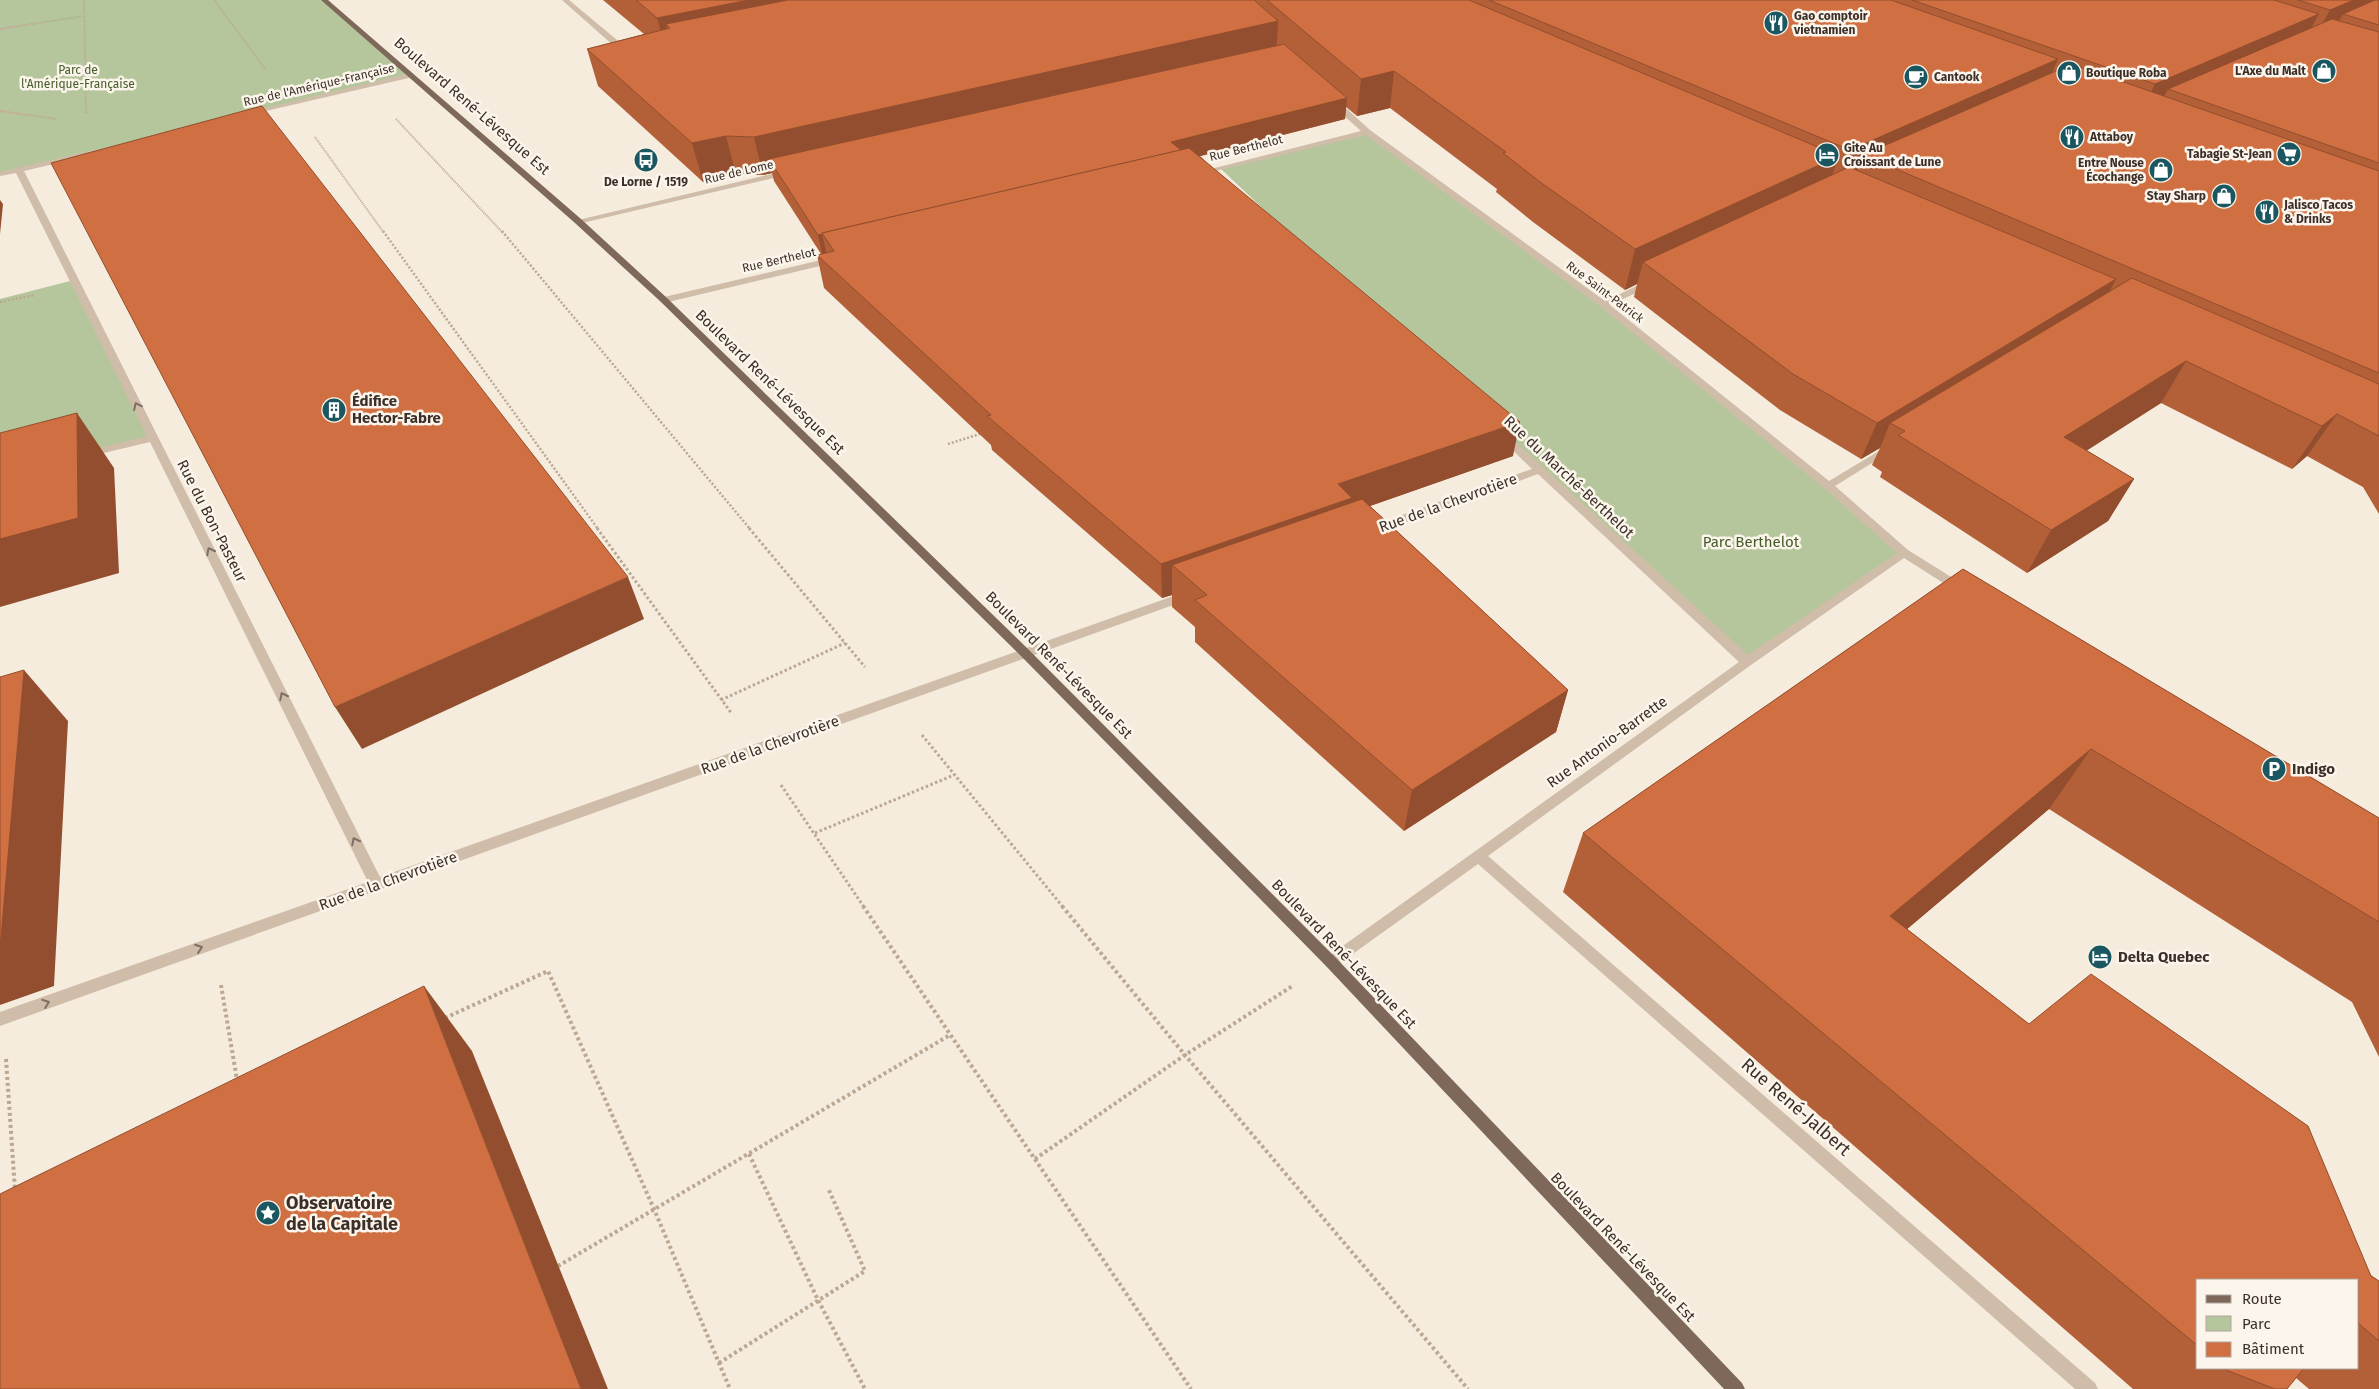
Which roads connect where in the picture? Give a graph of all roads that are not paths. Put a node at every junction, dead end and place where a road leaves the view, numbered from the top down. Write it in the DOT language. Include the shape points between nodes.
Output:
graph roads {
  1 [pos="324,0"];
  2 [pos="565,0"];
  3 [pos="632,58"];
  4 [pos="410,75"];
  5 [pos="1330,99"];
  6 [pos="243,114"];
  7 [pos="1367,132"];
  8 [pos="102,150"];
  9 [pos="19,170"];
  10 [pos="793,171"];
  11 [pos="0,174"];
  12 [pos="1192,174"];
  13 [pos="578,221"];
  14 [pos="847,257"];
  15 [pos="1658,280"];
  16 [pos="664,300"];
  17 [pos="1604,305"];
  18 [pos="1492,425"];
  19 [pos="153,438"];
  20 [pos="1898,444"];
  21 [pos="76,457"];
  22 [pos="1540,470"];
  23 [pos="1828,486"];
  24 [pos="1362,534"];
  25 [pos="1904,553"];
  26 [pos="1202,591"];
  27 [pos="1969,594"];
  28 [pos="1025,654"];
  29 [pos="1747,662"];
  30 [pos="1477,855"];
  31 [pos="377,885"];
  32 [pos="1331,962"];
  33 [pos="2,1019"];
  34 [pos="1736,1389"];
  35 [pos="2089,1389"];
  1 -- 4 [label="main road, Boulevard René-Lévesque Est"];
  2 -- 3 [label="street"];
  4 -- 6 [label="street, Rue de l'Amérique-Française"];
  4 -- 13 [label="main road, Boulevard René-Lévesque Est"];
  5 -- 7 [label="street, Rue Saint-Patrick"];
  7 -- 12 [label="street, Rue Berthelot"];
  7 -- 17 [label="street, Rue Saint-Patrick"];
  8 -- 9 [label="street"];
  9 -- 11 [label="street"];
  19 -- 9 [label="street, Rue du Bon-Pasteur, one-way"];
  10 -- 13 [label="street, Rue de Lome"];
  13 -- 16 [label="main road, Boulevard René-Lévesque Est"];
  14 -- 16 [label="street, Rue Berthelot"];
  15 -- 17 [label="street"];
  16 -- 28 [label="main road, Boulevard René-Lévesque Est"];
  17 -- 23 [label="street, Rue Saint-Patrick"];
  18 -- 22 [label="street, Rue du Marché-Berthelot"];
  19 -- 21 [label="street"];
  31 -- 19 [label="street, Rue du Bon-Pasteur, one-way"];
  20 -- 23 [label="street"];
  22 -- 24 [label="street, Rue de la Chevrotière"];
  22 -- 29 [label="street, Rue du Marché-Berthelot"];
  23 -- 25 [label="street, Rue Saint-Patrick"];
  25 -- 27 [label="street, Rue Saint-Patrick"];
  25 -- 29 [label="street, Rue Antonio-Barrette"];
  26 -- 28 [label="street, Rue de la Chevrotière"];
  28 -- 31 [label="street, Rue de la Chevrotière"];
  28 -- 32 [label="main road, Boulevard René-Lévesque Est"];
  29 -- 30 [label="street, Rue Antonio-Barrette"];
  30 -- 32 [label="street, Rue Antonio-Barrette"];
  30 -- 35 [label="street, Rue René-Jalbert"];
  33 -- 31 [label="street, Rue de la Chevrotière, one-way"];
  32 -- 34 [label="main road, Boulevard René-Lévesque Est"];
}
